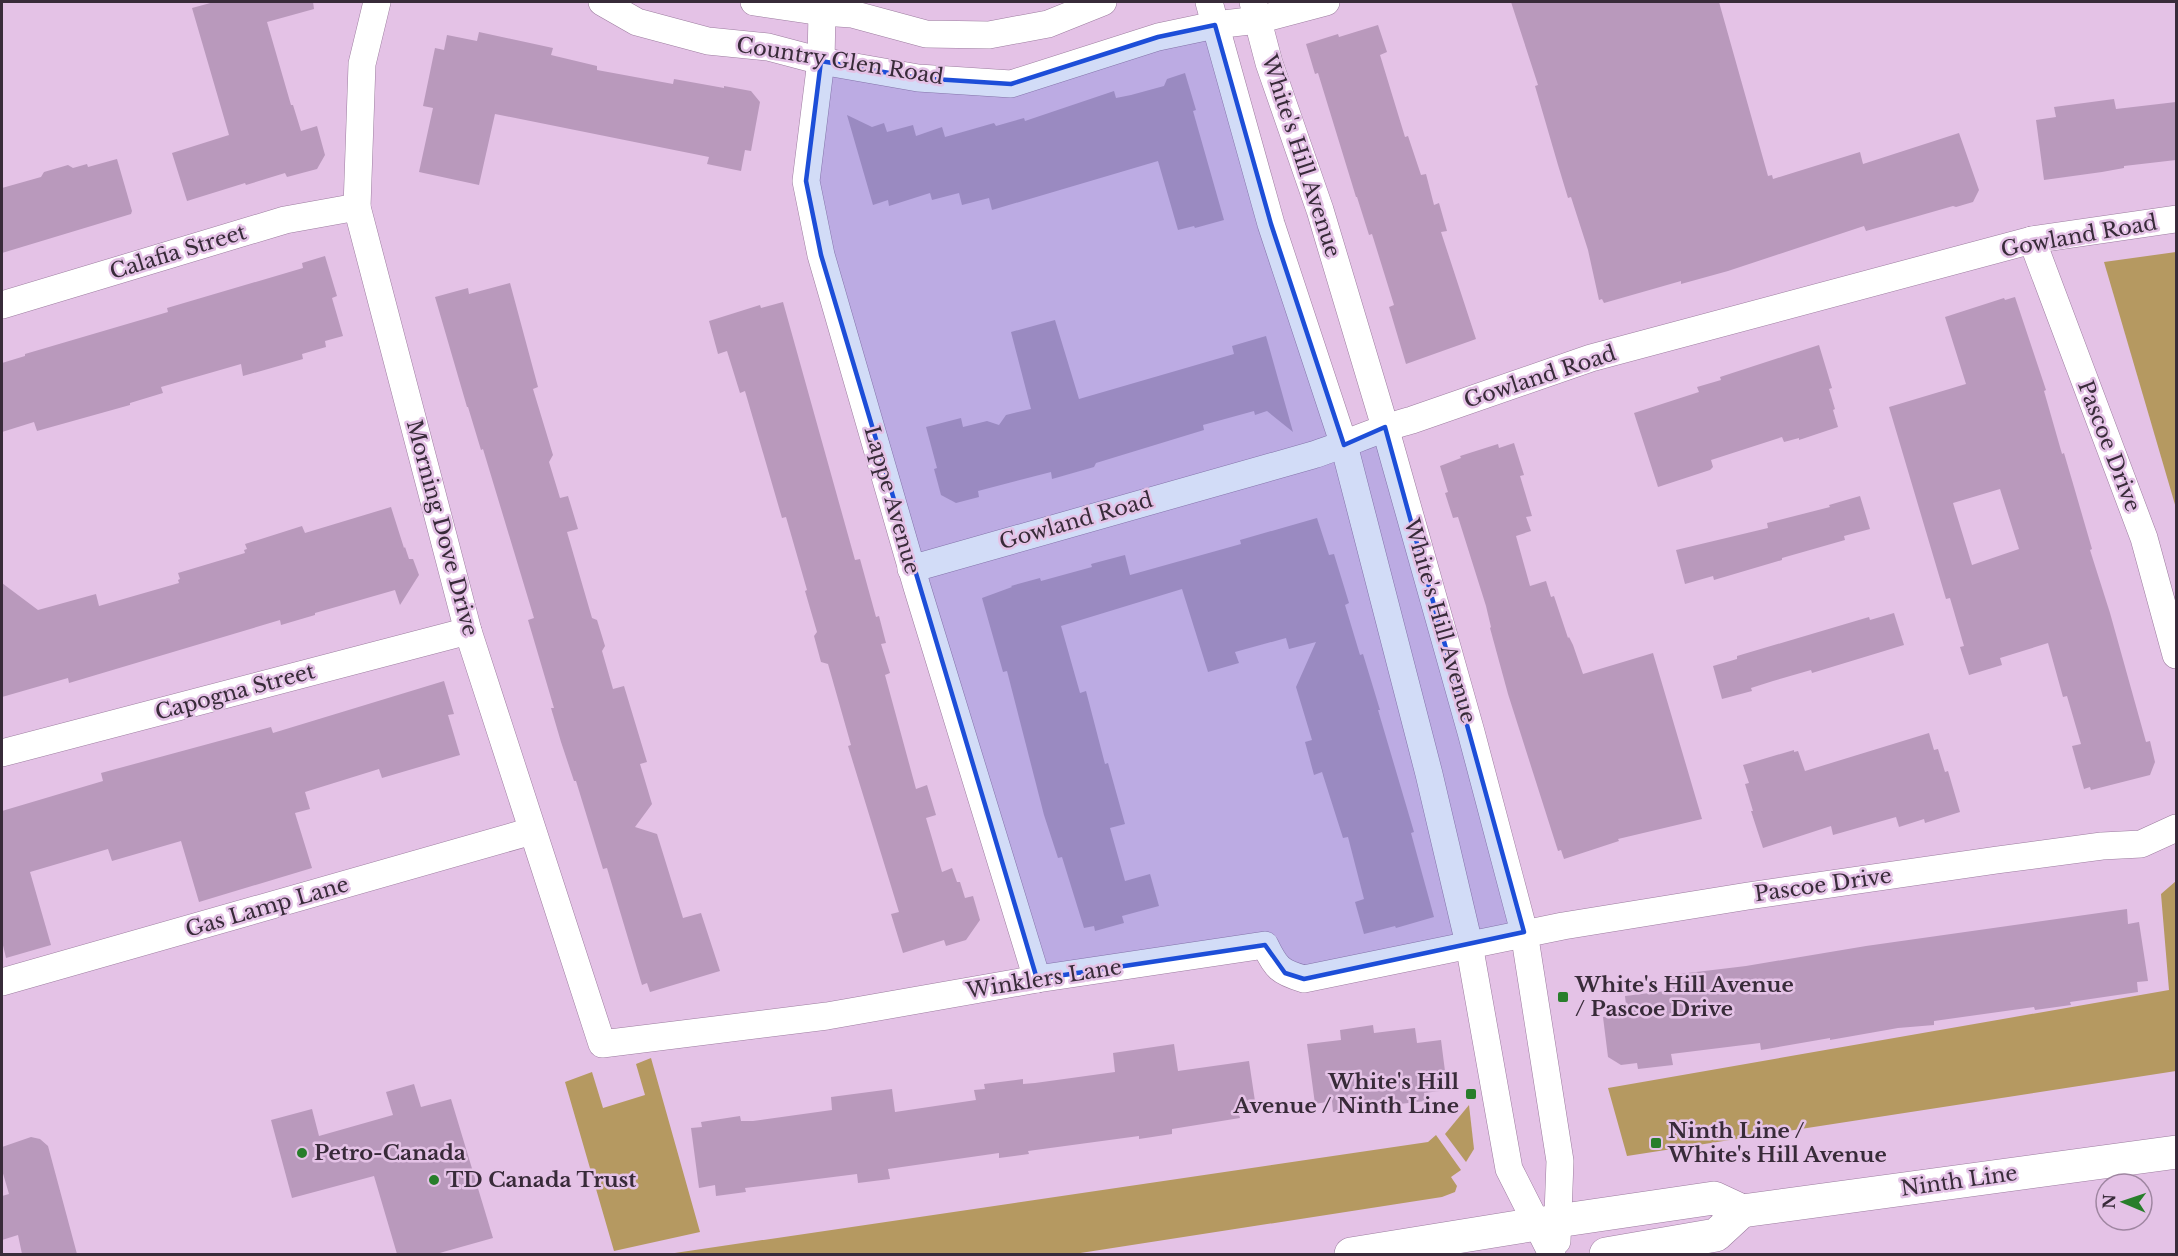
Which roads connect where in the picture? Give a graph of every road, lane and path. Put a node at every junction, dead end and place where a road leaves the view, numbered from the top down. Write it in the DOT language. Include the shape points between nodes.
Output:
graph roads {
  1 [pos="377,2"];
  2 [pos="602,2"];
  3 [pos="754,2"];
  4 [pos="1103,2"];
  5 [pos="1326,2"];
  6 [pos="1256,11"];
  7 [pos="822,12"];
  8 [pos="1212,13"];
  9 [pos="821,61"];
  10 [pos="357,207"];
  11 [pos="2176,219"];
  12 [pos="2032,240"];
  13 [pos="2,305"];
  14 [pos="1385,427"];
  15 [pos="1344,445"];
  16 [pos="911,568"];
  17 [pos="468,631"];
  18 [pos="2176,655"];
  19 [pos="2,753"];
  20 [pos="2176,828"];
  21 [pos="532,831"];
  22 [pos="1524,932"];
  23 [pos="1469,944"];
  24 [pos="1037,980"];
  25 [pos="2,982"];
  26 [pos="602,1044"];
  27 [pos="2176,1152"];
  28 [pos="1742,1211"];
  29 [pos="1547,1222"];
  30 [pos="1351,1254"];
  31 [pos="1554,1254"];
  32 [pos="1606,1254"];
  1 -- 10 [label="street, Morning Dove Drive" via="362,64"];
  2 -- 9 [label="street, Country Glen Road" via="637,22 708,41 768,47"];
  3 -- 7 [label="street, Country Glen Road"];
  4 -- 7 [label="street, Country Glen Road" via="1048,24 989,35 926,34 852,14"];
  5 -- 6 [label="street, Country Glen Road"];
  6 -- 8 [label="street, Country Glen Road"];
  6 -- 14 [label="street, White's Hill Avenue"];
  7 -- 9 [label="street, Lappe Avenue"];
  8 -- 9 [label="street, Country Glen Road" via="1158,37 1011,84 918,78"];
  8 -- 15 [label="street, White's Hill Avenue" via="1271,224"];
  9 -- 16 [label="street, Lappe Avenue" via="806,181 821,255"];
  10 -- 13 [label="street, Calafia Street" via="285,220"];
  10 -- 17 [label="street, Morning Dove Drive"];
  11 -- 12 [label="street, Gowland Road"];
  12 -- 14 [label="street, Gowland Road" via="1591,358"];
  12 -- 18 [label="street, Pascoe Drive" via="2144,538"];
  14 -- 15 [label="street, Gowland Road"];
  14 -- 22 [label="street, White's Hill Avenue"];
  15 -- 16 [label="street, Gowland Road"];
  15 -- 23 [label="street, White's Hill Avenue"];
  16 -- 24 [label="street, Lappe Avenue"];
  17 -- 19 [label="street, Capogna Street"];
  17 -- 21 [label="street, Morning Dove Drive"];
  20 -- 22 [label="street, Pascoe Drive" via="2141,844 2009,858"];
  21 -- 25 [label="street, Gas Lamp Lane"];
  21 -- 26 [label="street, Morning Dove Drive"];
  22 -- 23 [label="street, Pascoe Drive"];
  22 -- 29 [label="street, White's Hill Avenue" via="1560,1161"];
  23 -- 24 [label="street, Winklers Lane" via="1304,979 1285,973 1265,945"];
  23 -- 29 [label="street, White's Hill Avenue" via="1509,1169"];
  24 -- 26 [label="street, Winklers Lane" via="827,1016"];
  27 -- 28 [label="main road, Ninth Line"];
  28 -- 29 [label="main road" via="1714,1198"];
  28 -- 32 [label="main road" via="1716,1235"];
  29 -- 30 [label="main road"];
  29 -- 31 [label="street, White's Hill Avenue"];
}
